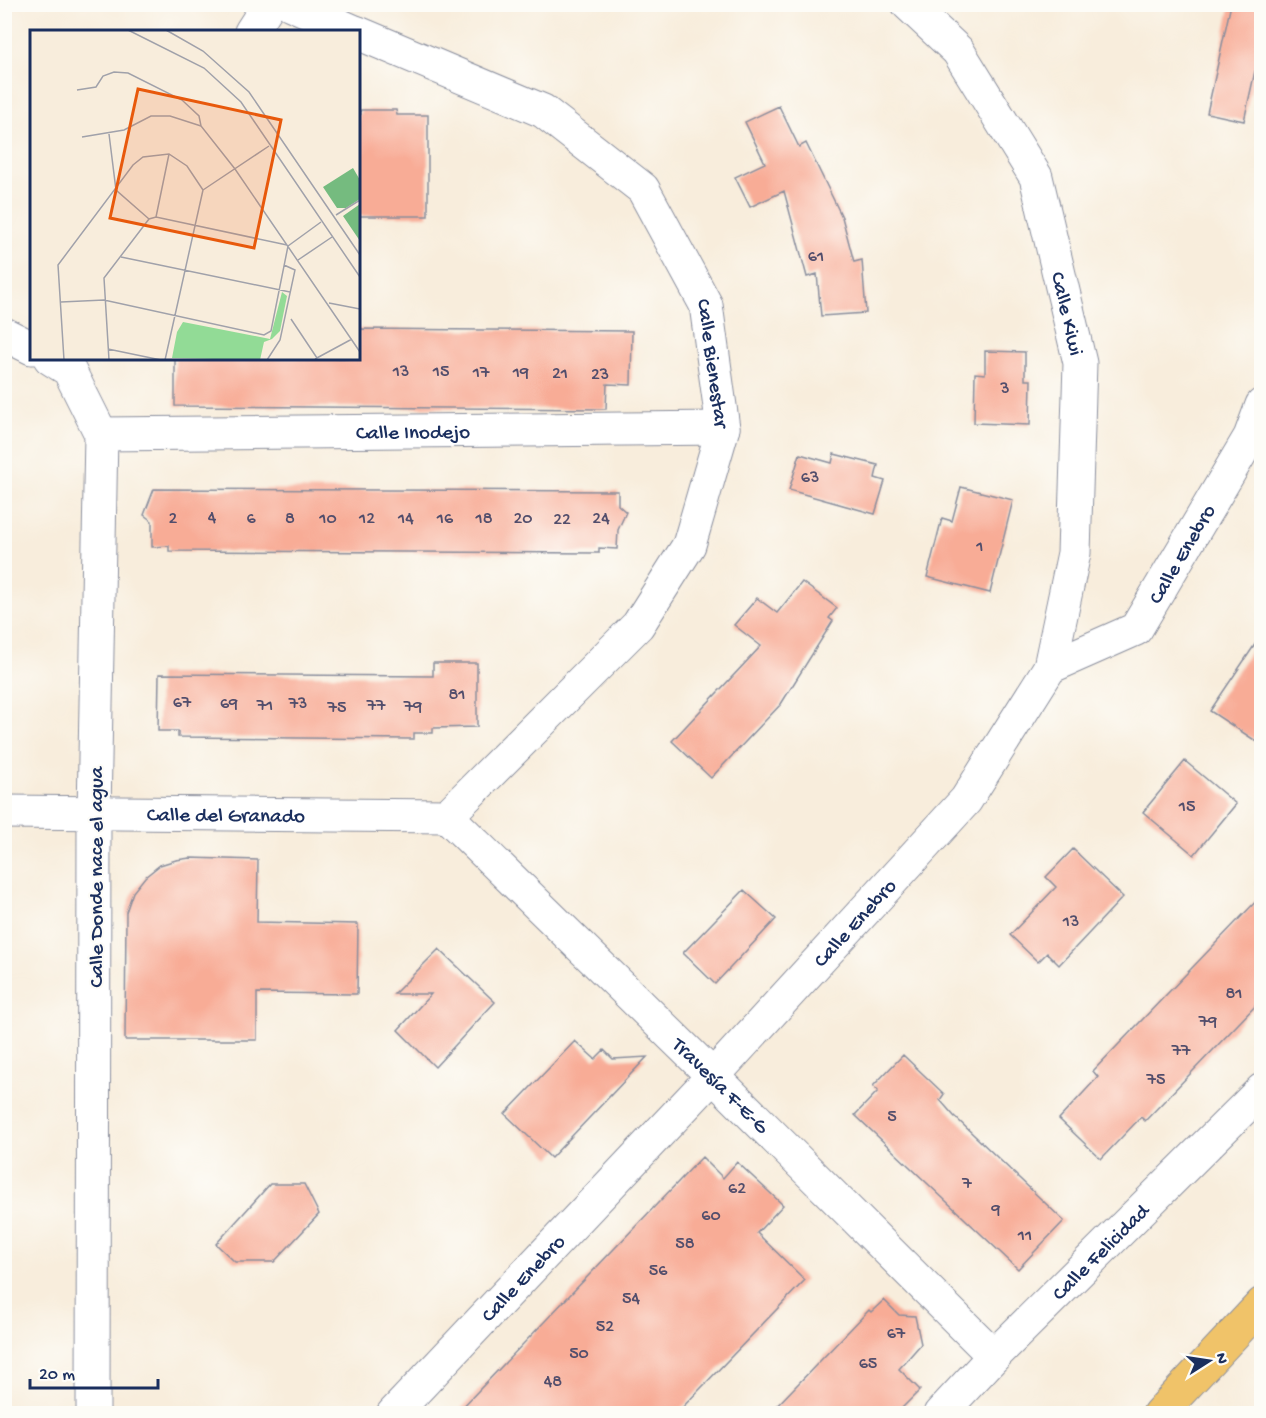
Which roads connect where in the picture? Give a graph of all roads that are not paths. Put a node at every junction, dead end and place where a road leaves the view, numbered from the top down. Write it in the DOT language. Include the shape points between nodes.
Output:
graph roads {
  1 [pos="269,4"];
  2 [pos="291,4"];
  3 [pos="908,4"];
  4 [pos="252,30"];
  5 [pos="352,30"];
  6 [pos="360,33"];
  7 [pos="4,334"];
  8 [pos="30,347"];
  9 [pos="65,362"];
  10 [pos="1262,405"];
  11 [pos="723,428"];
  12 [pos="101,434"];
  13 [pos="1050,667"];
  14 [pos="4,812"];
  15 [pos="94,813"];
  16 [pos="447,816"];
  17 [pos="712,1076"];
  18 [pos="1262,1090"];
  19 [pos="1262,1304"];
  20 [pos="994,1356"];
  21 [pos="93,1413"];
  22 [pos="393,1413"];
  23 [pos="940,1413"];
  24 [pos="1159,1413"];
  1 -- 4 [label="street"];
  2 -- 5 [label="street, Calle Bienestar"];
  3 -- 13 [label="street, Calle Kiwi" via="958,51 1036,177 1080,363 1074,554"];
  6 -- 11 [label="street, Calle Bienestar" via="543,111 643,189 706,305"];
  7 -- 8 [label="street"];
  9 -- 12 [label="street, Calle Donde nace el agua"];
  10 -- 13 [label="street, Calle Enebro" via="1250,437 1136,629"];
  11 -- 12 [label="street, Calle Inodejo"];
  11 -- 16 [label="street, Calle Bienestar" via="689,545 638,625"];
  12 -- 15 [label="street, Calle Donde nace el agua"];
  13 -- 17 [label="street, Calle Enebro" via="966,800"];
  14 -- 15 [label="street, Calle del Granado"];
  15 -- 16 [label="street, Calle del Granado"];
  15 -- 21 [label="street, Calle Donde nace el agua"];
  16 -- 17 [label="street, Travesía F-E-G"];
  17 -- 20 [label="street, Travesía F-E-G"];
  17 -- 22 [label="street, Calle Enebro"];
  18 -- 20 [label="street, Calle Felicidad"];
  19 -- 24 [label="highway"];
  20 -- 23 [label="street, Calle Felicidad"];
}
